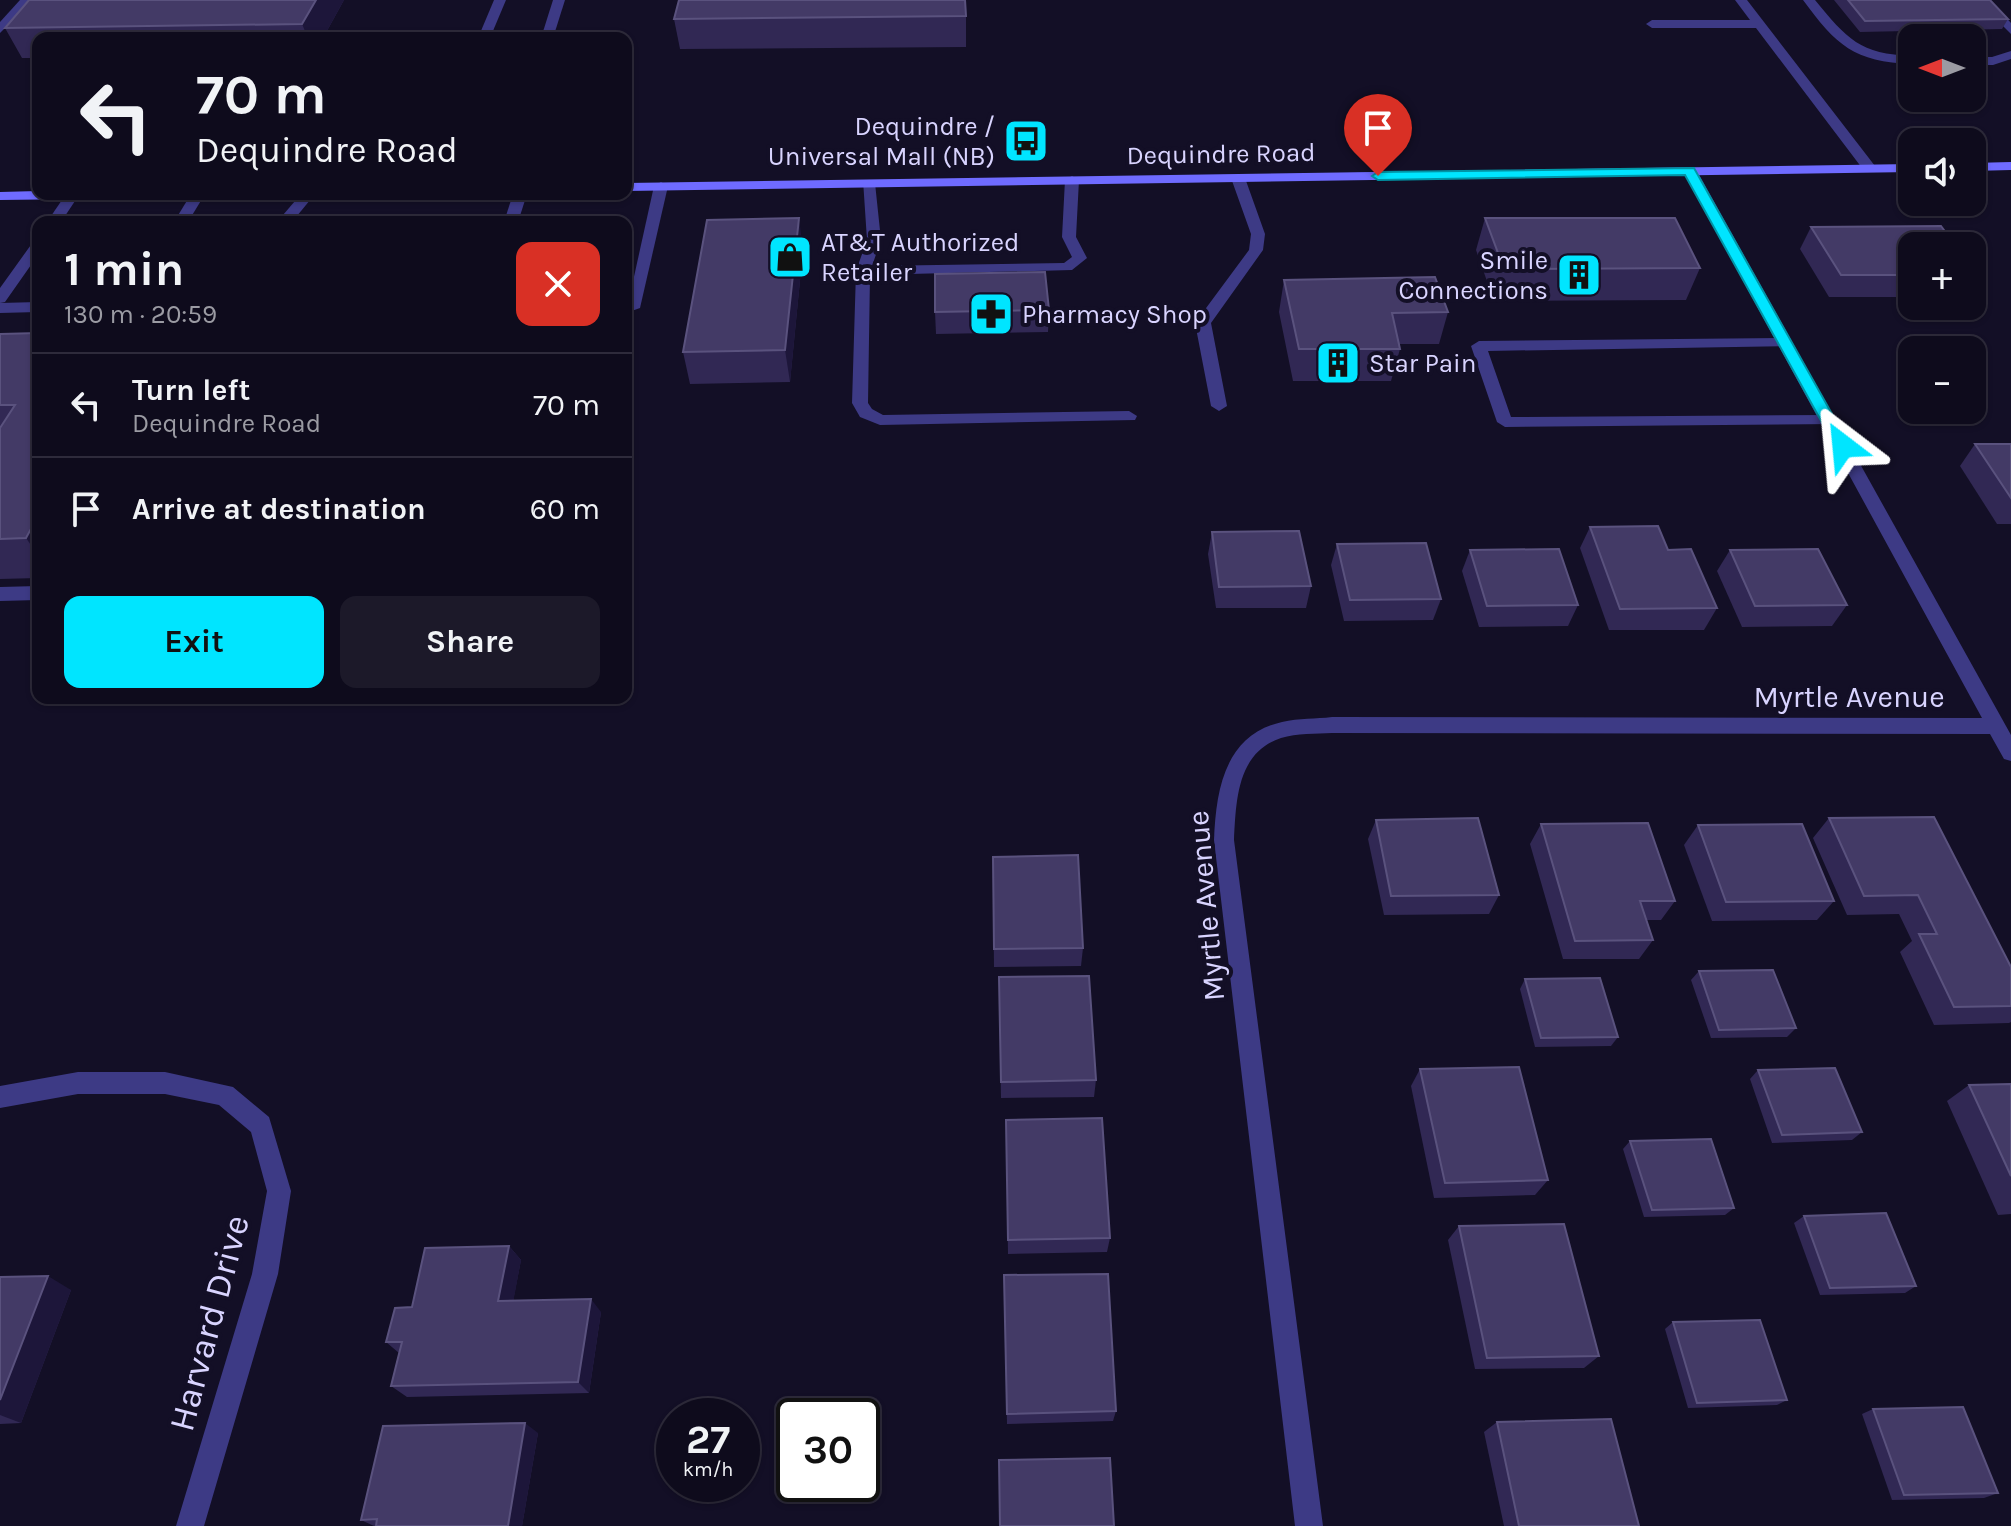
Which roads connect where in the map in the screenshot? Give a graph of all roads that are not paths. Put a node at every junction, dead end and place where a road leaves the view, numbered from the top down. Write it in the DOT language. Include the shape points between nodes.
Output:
graph roads {
  1 [pos="27,0"];
  2 [pos="500,0"];
  3 [pos="559,0"];
  4 [pos="1741,0"];
  5 [pos="1809,0"];
  6 [pos="1983,0"];
  7 [pos="1652,24"];
  8 [pos="1760,24"];
  9 [pos="0,29"];
  10 [pos="2011,30"];
  11 [pos="487,32"];
  12 [pos="549,32"];
  13 [pos="2011,55"];
  14 [pos="1898,60"];
  15 [pos="1986,61"];
  16 [pos="2011,166"];
  17 [pos="1986,167"];
  18 [pos="1898,168"];
  19 [pos="1870,169"];
  20 [pos="1690,171"];
  21 [pos="1238,178"];
  22 [pos="1072,180"];
  23 [pos="868,183"];
  24 [pos="661,186"];
  25 [pos="632,187"];
  26 [pos="0,196"];
  27 [pos="32,196"];
  28 [pos="303,200"];
  29 [pos="289,216"];
  30 [pos="32,254"];
  31 [pos="863,271"];
  32 [pos="0,299"];
  33 [pos="32,307"];
  34 [pos="0,308"];
  35 [pos="632,308"];
  36 [pos="1785,343"];
  37 [pos="1219,406"];
  38 [pos="1129,416"];
  39 [pos="1829,420"];
  40 [pos="32,593"];
  41 [pos="0,594"];
  42 [pos="1996,726"];
  43 [pos="2011,753"];
  44 [pos="0,1097"];
  45 [pos="190,1526"];
  46 [pos="1309,1526"];
  1 -- 9 [label="street"];
  2 -- 11 [label="street"];
  3 -- 12 [label="street"];
  4 -- 8 [label="street"];
  5 -- 14 [label="street" via="1839,38 1864,56"];
  6 -- 10 [label="street"];
  7 -- 8 [label="street"];
  8 -- 19 [label="street"];
  13 -- 15 [label="street"];
  16 -- 17 [label="main road"];
  18 -- 19 [label="main road, Dequindre Road"];
  19 -- 20 [label="main road, Dequindre Road"];
  20 -- 21 [label="main road, Dequindre Road"];
  20 -- 36 [label="street"];
  21 -- 22 [label="main road, Dequindre Road"];
  21 -- 37 [label="street" via="1258,234 1256,250 1203,323"];
  22 -- 23 [label="main road, Dequindre Road"];
  22 -- 31 [label="street" via="1069,237 1080,258 1067,267"];
  23 -- 24 [label="main road, Dequindre Road"];
  23 -- 31 [label="street" via="874,240"];
  24 -- 25 [label="main road, Dequindre Road"];
  24 -- 35 [label="street"];
  26 -- 27 [label="main road"];
  28 -- 29 [label="street"];
  30 -- 32 [label="street"];
  31 -- 38 [label="street" via="860,403 866,413 880,420"];
  33 -- 34 [label="street"];
  36 -- 39 [label="street"];
  36 -- 39 [label="street" via="1479,346 1505,422"];
  39 -- 42 [label="street"];
  40 -- 41 [label="street"];
  42 -- 43 [label="street"];
  42 -- 46 [label="street, Myrtle Avenue" via="1332,725 1275,731 1242,753 1225,794 1224,840"];
  44 -- 45 [label="street, Harvard Drive" via="78,1083 165,1083 225,1095 261,1125 279,1191 265,1274"];
}
